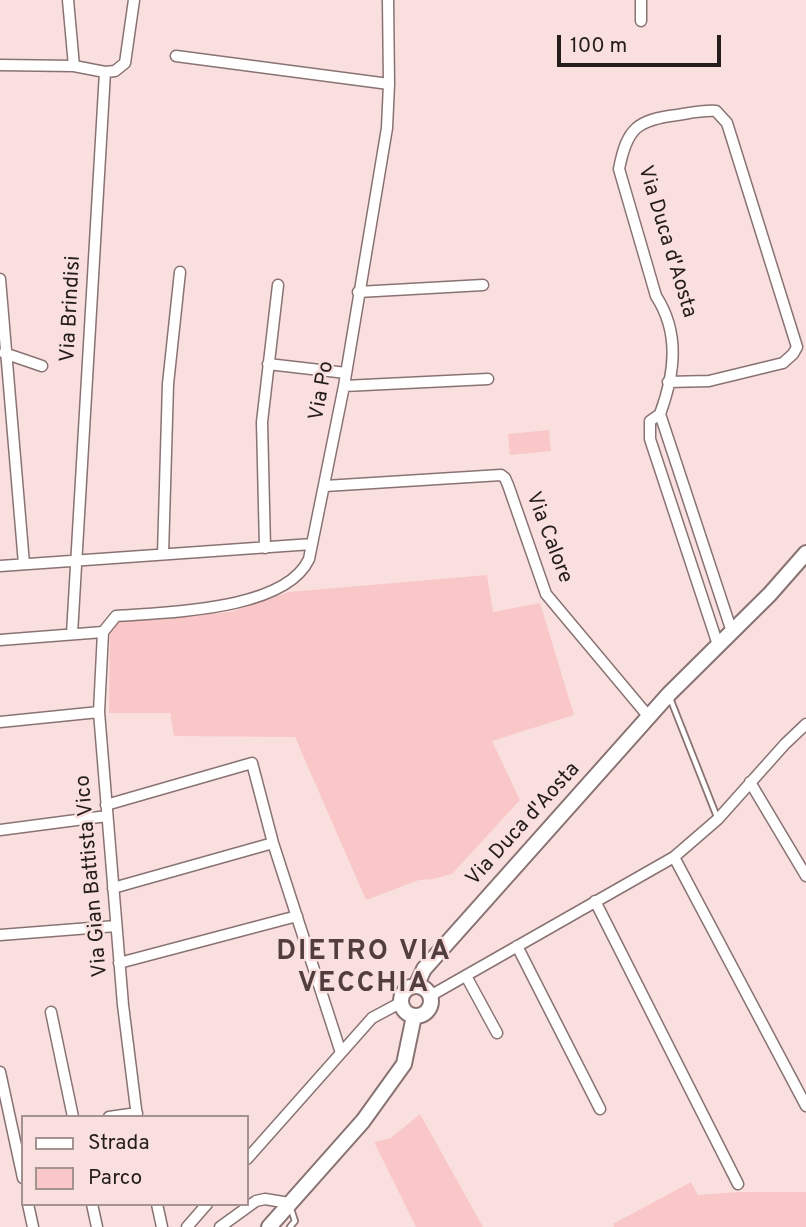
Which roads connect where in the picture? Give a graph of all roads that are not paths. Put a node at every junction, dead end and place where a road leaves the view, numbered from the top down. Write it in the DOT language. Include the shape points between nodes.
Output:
graph roads {
  1 [pos="68,0"];
  2 [pos="134,0"];
  3 [pos="388,0"];
  4 [pos="641,0"];
  5 [pos="642,21"];
  6 [pos="176,56"];
  7 [pos="0,65"];
  8 [pos="74,66"];
  9 [pos="105,72"];
  10 [pos="389,84"];
  11 [pos="180,272"];
  12 [pos="0,279"];
  13 [pos="278,285"];
  14 [pos="483,285"];
  15 [pos="358,292"];
  16 [pos="3,353"];
  17 [pos="268,364"];
  18 [pos="42,366"];
  19 [pos="346,373"];
  20 [pos="488,379"];
  21 [pos="668,382"];
  22 [pos="344,386"];
  23 [pos="660,414"];
  24 [pos="325,486"];
  25 [pos="312,544"];
  26 [pos="265,548"];
  27 [pos="806,553"];
  28 [pos="163,554"];
  29 [pos="75,561"];
  30 [pos="24,564"];
  31 [pos="0,566"];
  32 [pos="103,632"];
  33 [pos="732,632"];
  34 [pos="72,634"];
  35 [pos="0,640"];
  36 [pos="719,645"];
  37 [pos="669,694"];
  38 [pos="99,712"];
  39 [pos="649,717"];
  40 [pos="0,722"];
  41 [pos="806,724"];
  42 [pos="750,782"];
  43 [pos="107,811"];
  44 [pos="718,819"];
  45 [pos="0,830"];
  46 [pos="273,843"];
  47 [pos="674,857"];
  48 [pos="806,876"];
  49 [pos="113,888"];
  50 [pos="595,901"];
  51 [pos="298,916"];
  52 [pos="116,926"];
  53 [pos="0,934"];
  54 [pos="517,946"];
  55 [pos="119,963"];
  56 [pos="466,976"];
  57 [pos="416,986"];
  58 [pos="430,996"];
  59 [pos="400,1003"];
  60 [pos="51,1012"];
  61 [pos="414,1016"];
  62 [pos="497,1033"];
  63 [pos="341,1053"];
  64 [pos="0,1075"];
  65 [pos="806,1106"];
  66 [pos="600,1109"];
  67 [pos="73,1115"];
  68 [pos="137,1115"];
  69 [pos="18,1130"];
  70 [pos="248,1158"];
  71 [pos="21,1159"];
  72 [pos="738,1184"];
  73 [pos="289,1203"];
  74 [pos="28,1206"];
  75 [pos="92,1206"];
  76 [pos="157,1206"];
  77 [pos="205,1206"];
  78 [pos="33,1227"];
  79 [pos="97,1227"];
  80 [pos="162,1227"];
  81 [pos="187,1227"];
  82 [pos="220,1227"];
  83 [pos="269,1227"];
  84 [pos="290,1227"];
  1 -- 8 [label="street"];
  2 -- 9 [label="street" via="125,63"];
  3 -- 10 [label="street, Via Po"];
  4 -- 5 [label="street"];
  6 -- 10 [label="street"];
  7 -- 8 [label="street"];
  8 -- 9 [label="street"];
  9 -- 29 [label="street, Via Brindisi"];
  10 -- 15 [label="street, Via Po" via="387,128"];
  11 -- 28 [label="street" via="168,384"];
  12 -- 16 [label="street"];
  13 -- 17 [label="street"];
  14 -- 15 [label="street"];
  15 -- 19 [label="street, Via Po"];
  16 -- 18 [label="street"];
  16 -- 30 [label="street"];
  17 -- 19 [label="street"];
  17 -- 26 [label="street" via="262,422"];
  19 -- 22 [label="street, Via Po"];
  20 -- 22 [label="street"];
  21 -- 21 [label="street, Via Duca d'Aosta" via="709,381 783,363 797,347 727,123 716,111 644,122 632,132 619,169 656,296 670,327 674,349"];
  21 -- 23 [label="street, Via Duca d'Aosta"];
  22 -- 24 [label="street, Via Po"];
  23 -- 33 [label="street"];
  23 -- 36 [label="street, Via Duca d'Aosta" via="650,421 650,439"];
  24 -- 25 [label="street, Via Po"];
  24 -- 39 [label="street, Via Calore" via="505,478 546,594"];
  25 -- 26 [label="street"];
  25 -- 32 [label="street, Via Po" via="304,569 252,599 230,606 116,616"];
  26 -- 28 [label="street"];
  27 -- 33 [label="street, Via Duca d'Aosta"];
  28 -- 29 [label="street"];
  29 -- 30 [label="street"];
  29 -- 34 [label="street, Via Brindisi"];
  30 -- 31 [label="street"];
  32 -- 34 [label="street"];
  32 -- 38 [label="street, Via Gian Battista Vico"];
  33 -- 36 [label="street, Via Duca d'Aosta"];
  34 -- 35 [label="street"];
  36 -- 37 [label="street, Via Duca d'Aosta"];
  37 -- 39 [label="street, Via Duca d'Aosta"];
  37 -- 44 [label="lane"];
  38 -- 40 [label="street"];
  38 -- 43 [label="street, Via Gian Battista Vico"];
  39 -- 57 [label="street, Via Duca d'Aosta" via="424,969"];
  41 -- 42 [label="street"];
  42 -- 44 [label="street"];
  42 -- 48 [label="street"];
  43 -- 45 [label="street"];
  43 -- 46 [label="street" via="252,763"];
  43 -- 49 [label="street, Via Gian Battista Vico"];
  44 -- 47 [label="street"];
  46 -- 49 [label="street"];
  46 -- 51 [label="street"];
  47 -- 50 [label="street"];
  47 -- 65 [label="street"];
  49 -- 52 [label="street, Via Gian Battista Vico"];
  50 -- 54 [label="street"];
  50 -- 72 [label="street"];
  51 -- 55 [label="street"];
  51 -- 63 [label="street"];
  52 -- 53 [label="street"];
  52 -- 55 [label="street, Via Gian Battista Vico"];
  54 -- 56 [label="street"];
  54 -- 66 [label="street"];
  55 -- 68 [label="street, Via Gian Battista Vico"];
  56 -- 58 [label="street"];
  56 -- 62 [label="street"];
  57 -- 58 [label="street"];
  57 -- 59 [label="street, Via Duca d'Aosta" via="403,993"];
  58 -- 61 [label="street" via="428,1010"];
  59 -- 61 [label="street"];
  59 -- 63 [label="street, Via Duca d'Aosta" via="372,1018"];
  60 -- 67 [label="street"];
  61 -- 73 [label="street" via="404,1064 363,1121"];
  63 -- 70 [label="street, Via Duca d'Aosta"];
  64 -- 69 [label="street"];
  69 -- 71 [label="street"];
  73 -- 82 [label="street" via="256,1201"];
  73 -- 83 [label="street"];
  73 -- 84 [label="lane" via="295,1221"];
  74 -- 78 [label="street"];
  75 -- 79 [label="street"];
  76 -- 80 [label="street"];
  77 -- 81 [label="street"];
}
